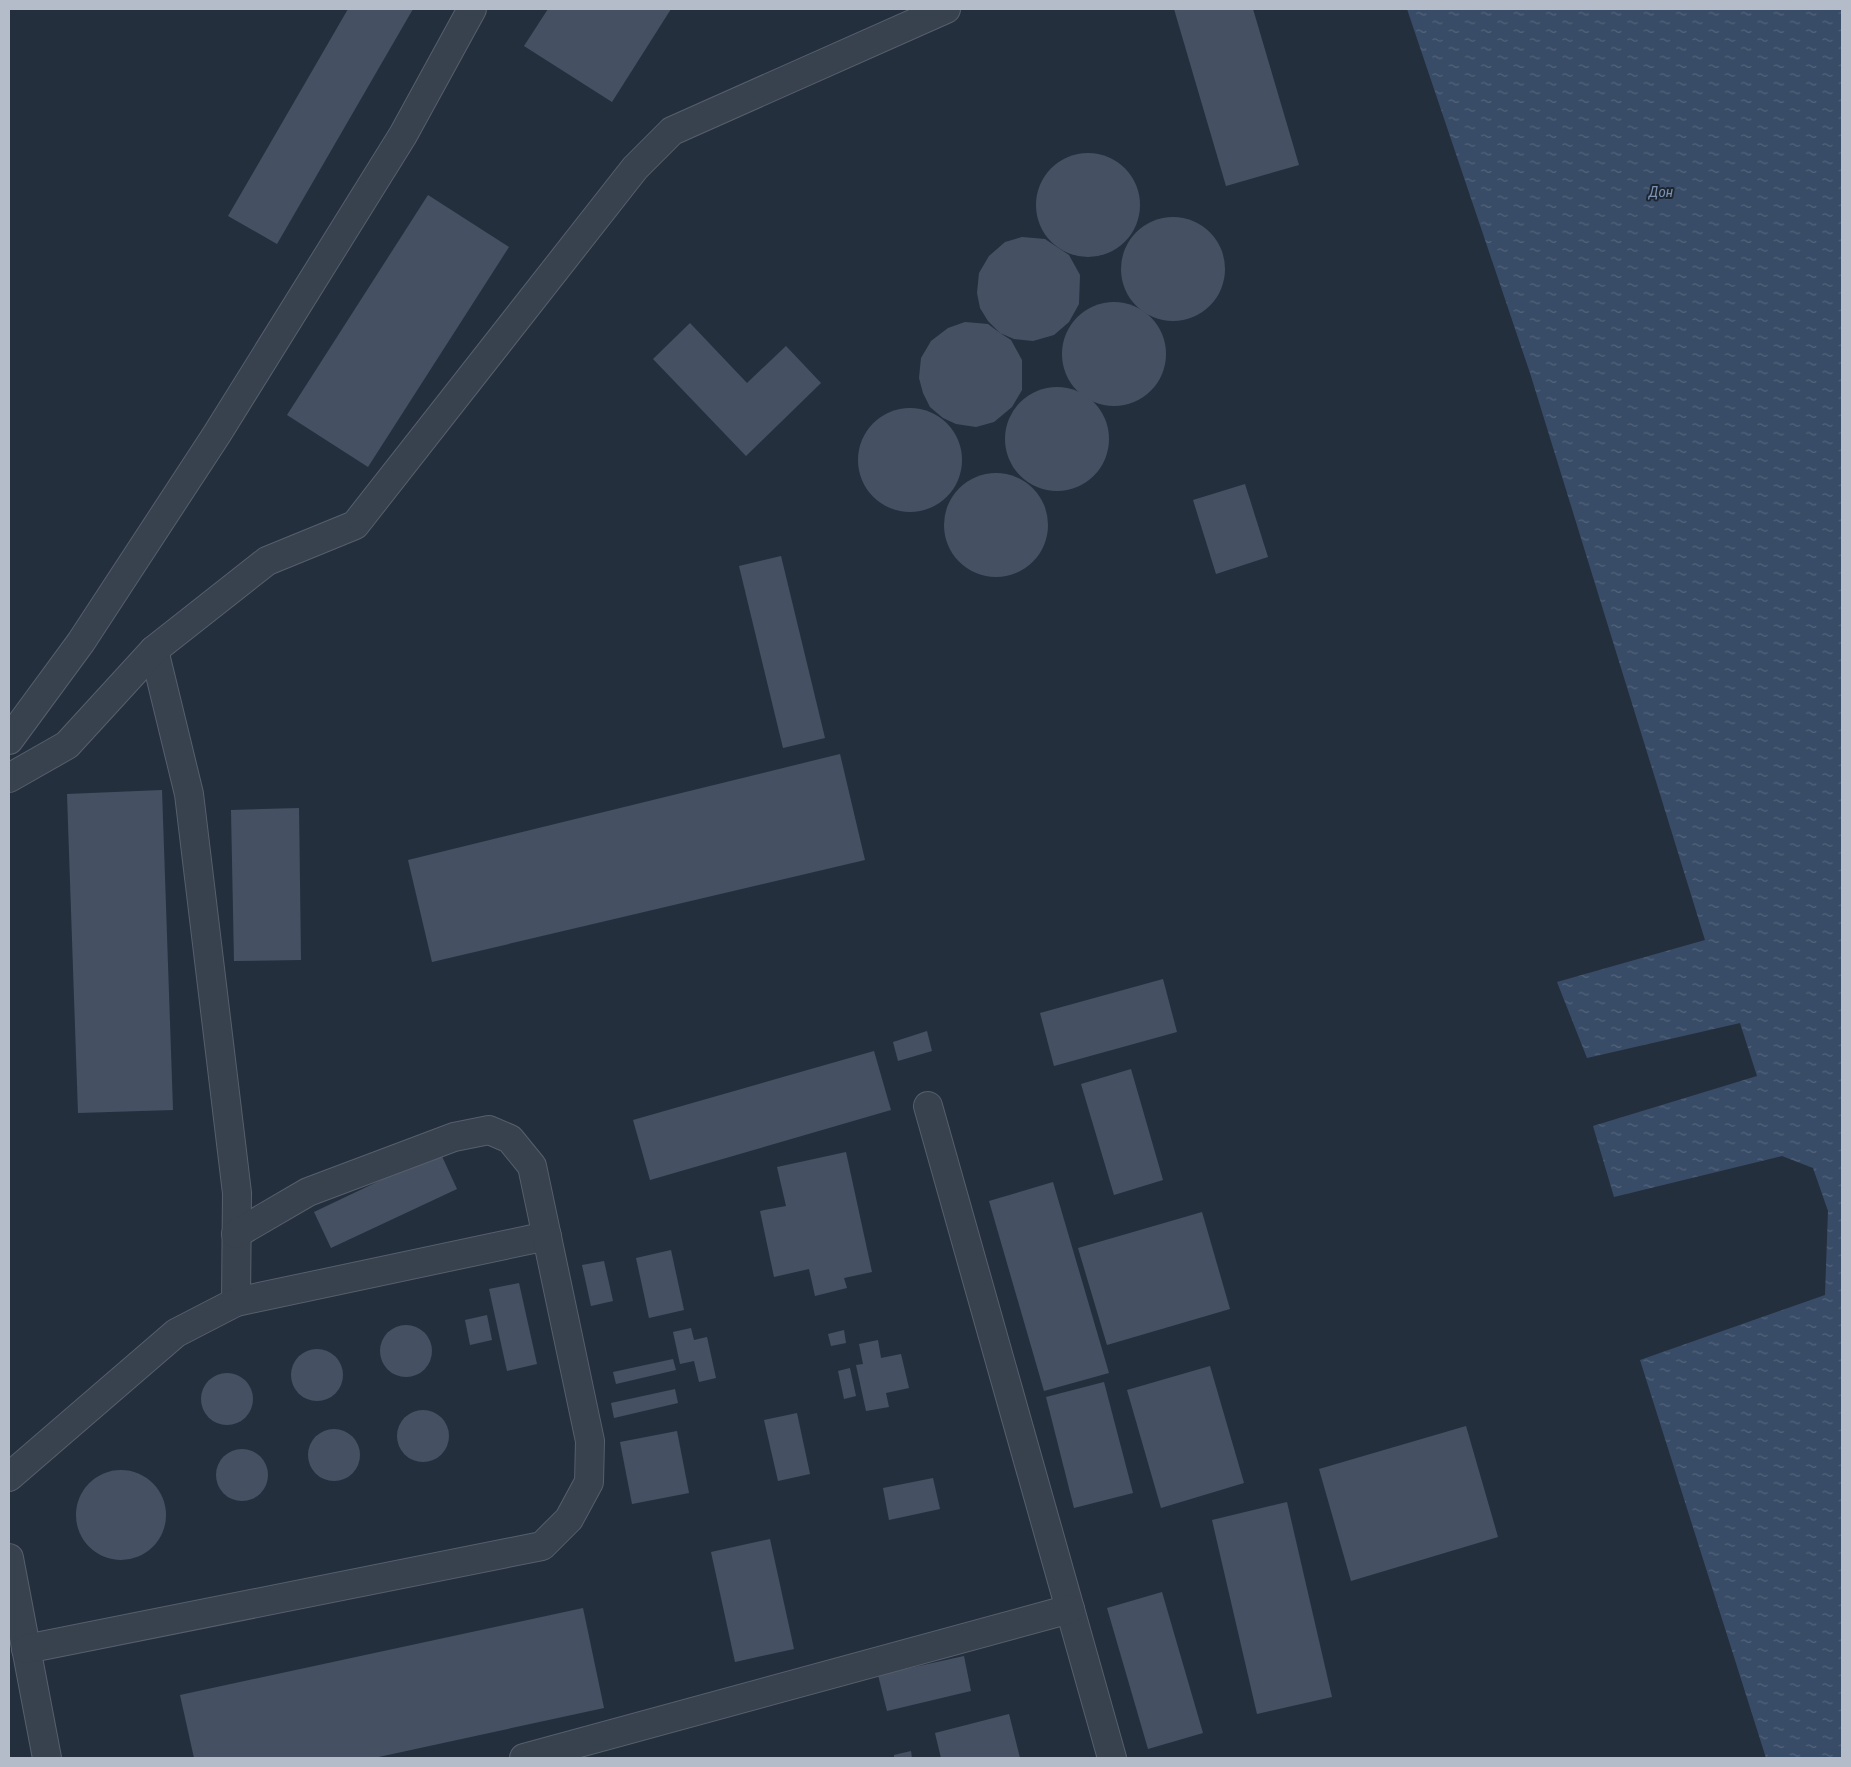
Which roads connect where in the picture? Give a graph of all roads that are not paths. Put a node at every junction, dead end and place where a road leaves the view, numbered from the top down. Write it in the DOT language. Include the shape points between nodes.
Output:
graph roads {
  1 [pos="472,9"];
  2 [pos="946,9"];
  3 [pos="154,650"];
  4 [pos="9,740"];
  5 [pos="9,778"];
  6 [pos="928,1106"];
  7 [pos="236,1234"];
  8 [pos="547,1236"];
  9 [pos="236,1302"];
  10 [pos="9,1477"];
  11 [pos="9,1558"];
  12 [pos="1070,1609"];
  13 [pos="26,1649"];
  14 [pos="47,1758"];
  15 [pos="524,1758"];
  16 [pos="1112,1758"];
  1 -- 4 [label="lane" via="403,135 217,434 81,642"];
  2 -- 3 [label="lane" via="672,131 635,168 355,525 267,561"];
  3 -- 5 [label="lane" via="66,746"];
  3 -- 7 [label="lane" via="189,794 237,1193"];
  6 -- 12 [label="lane"];
  7 -- 8 [label="lane" via="308,1192 454,1137 489,1130 510,1139 532,1166"];
  7 -- 9 [label="lane"];
  8 -- 9 [label="lane"];
  8 -- 13 [label="lane" via="590,1441 590,1482 569,1519 542,1546"];
  9 -- 10 [label="lane" via="176,1333"];
  11 -- 13 [label="lane"];
  12 -- 15 [label="lane"];
  12 -- 16 [label="lane"];
  13 -- 14 [label="lane"];
}
